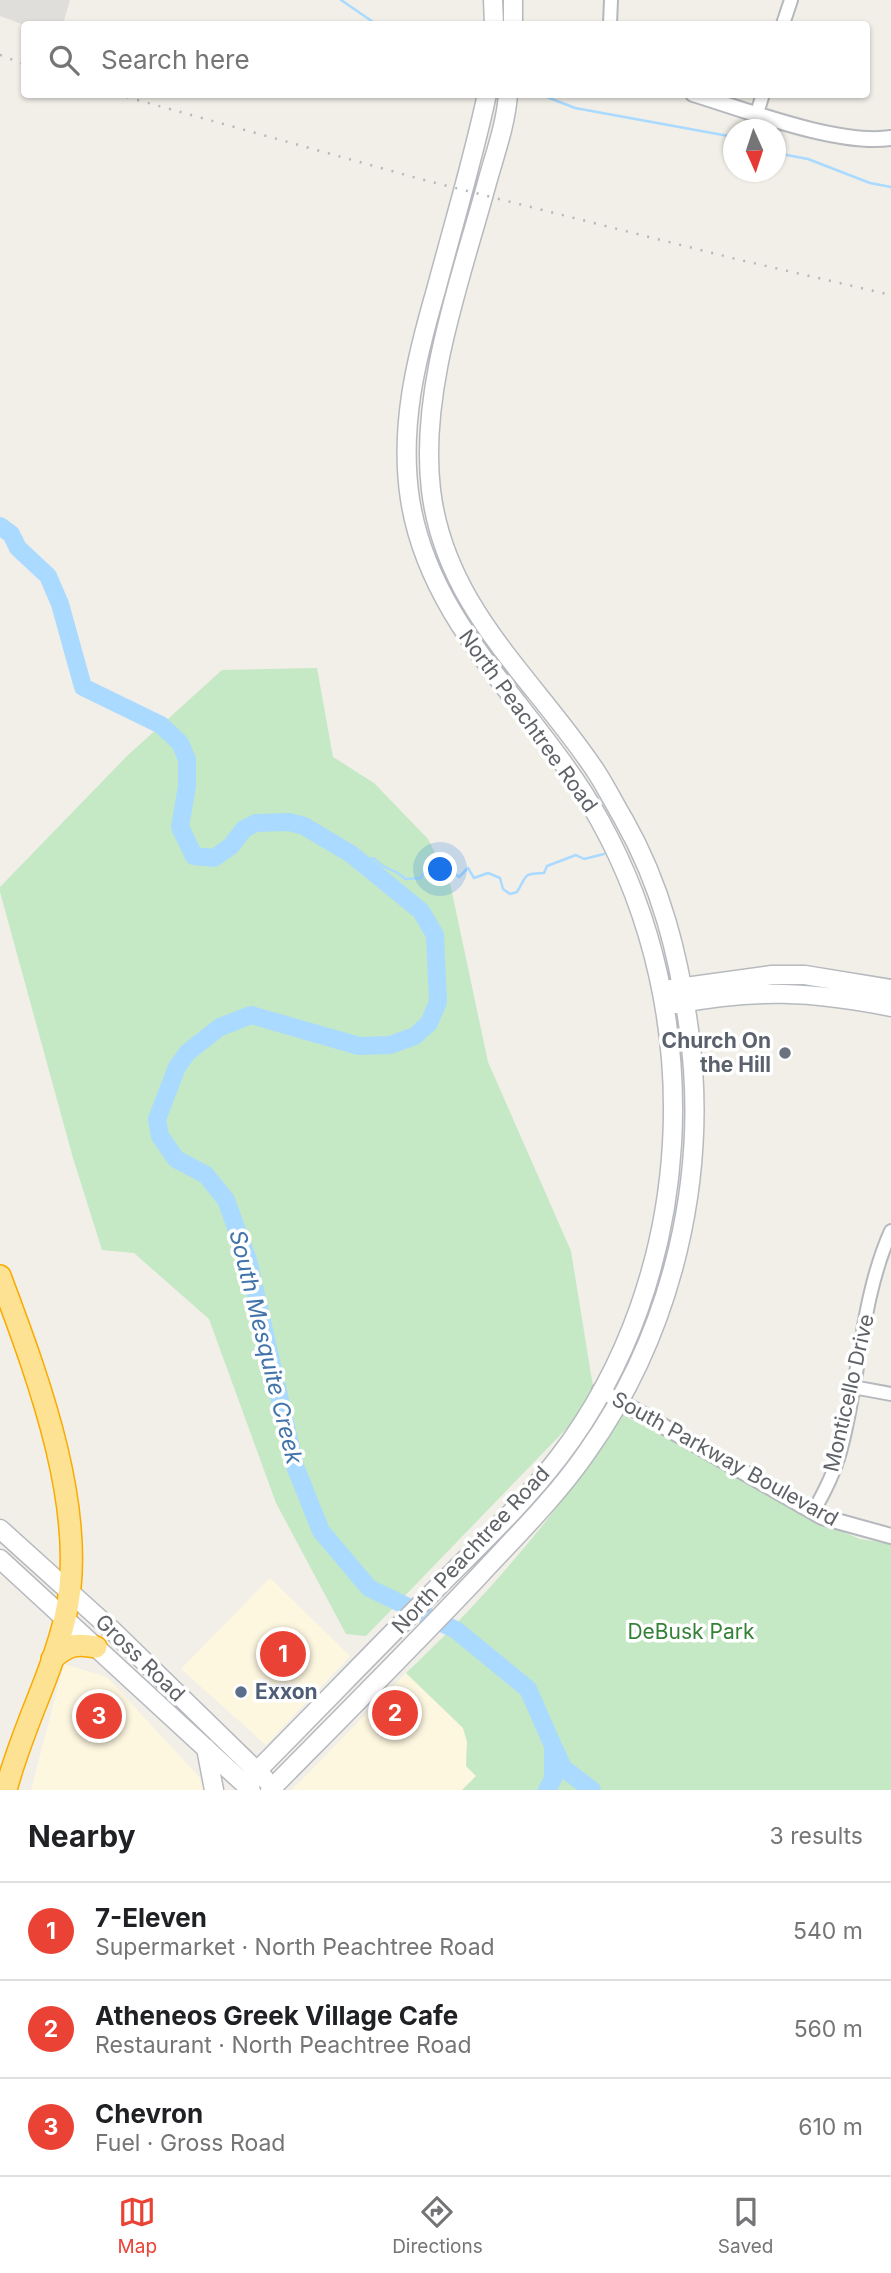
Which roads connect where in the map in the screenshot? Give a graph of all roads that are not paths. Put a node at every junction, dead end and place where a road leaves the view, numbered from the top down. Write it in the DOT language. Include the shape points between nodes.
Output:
graph roads {
  1 [pos="493,0"];
  2 [pos="513,0"];
  3 [pos="611,0"];
  4 [pos="791,0"];
  5 [pos="494,21"];
  6 [pos="513,21"];
  7 [pos="610,21"];
  8 [pos="784,21"];
  9 [pos="486,98"];
  10 [pos="508,98"];
  11 [pos="706,98"];
  12 [pos="762,98"];
  13 [pos="757,113"];
  14 [pos="891,138"];
  15 [pos="594,768"];
  16 [pos="576,781"];
  17 [pos="891,989"];
  18 [pos="683,994"];
  19 [pos="665,998"];
  20 [pos="891,1006"];
  21 [pos="891,1231"];
  22 [pos="888,1246"];
  23 [pos="0,1276"];
  24 [pos="853,1387"];
  25 [pos="600,1390"];
  26 [pos="891,1394"];
  27 [pos="619,1401"];
  28 [pos="813,1512"];
  29 [pos="0,1529"];
  30 [pos="891,1536"];
  31 [pos="0,1559"];
  32 [pos="69,1591"];
  33 [pos="65,1618"];
  34 [pos="96,1647"];
  35 [pos="52,1659"];
  36 [pos="150,1667"];
  37 [pos="360,1667"];
  38 [pos="135,1683"];
  39 [pos="374,1684"];
  40 [pos="206,1748"];
  41 [pos="248,1784"];
  42 [pos="273,1789"];
  43 [pos="6,1790"];
  44 [pos="214,1790"];
  1 -- 5 [label="main road"];
  2 -- 6 [label="main road"];
  3 -- 7 [label="street"];
  4 -- 8 [label="street"];
  9 -- 16 [label="main road, North Peachtree Road" via="411,389 406,454 410,497 431,574 463,633"];
  10 -- 15 [label="main road, North Peachtree Road" via="433,393 428,455 431,494 451,565 482,624"];
  11 -- 13 [label="street"];
  12 -- 13 [label="street"];
  13 -- 14 [label="street" via="844,138"];
  15 -- 16 [label="main road"];
  15 -- 18 [label="main road, North Peachtree Road" via="644,858 670,930"];
  16 -- 19 [label="main road, North Peachtree Road" via="618,855 649,934"];
  17 -- 18 [label="main road" via="783,975"];
  18 -- 19 [label="main road"];
  18 -- 20 [label="main road" via="784,991"];
  18 -- 27 [label="main road, North Peachtree Road" via="695,1104 688,1196 660,1311"];
  19 -- 25 [label="main road, North Peachtree Road" via="674,1105 664,1207 638,1308"];
  21 -- 22 [label="street, Monticello Drive"];
  22 -- 24 [label="street, Monticello Drive" via="877,1270"];
  23 -- 32 [label="highway" via="55,1441 66,1506"];
  24 -- 26 [label="street"];
  24 -- 28 [label="street, Monticello Drive" via="839,1455"];
  25 -- 27 [label="street, South Parkway Boulevard"];
  25 -- 37 [label="main road, North Peachtree Road" via="559,1457 507,1517"];
  27 -- 28 [label="street, South Parkway Boulevard"];
  27 -- 39 [label="main road, North Peachtree Road" via="587,1452 544,1505"];
  28 -- 30 [label="street, South Parkway Boulevard"];
  29 -- 32 [label="main road, Gross Road"];
  31 -- 33 [label="main road, Gross Road"];
  32 -- 33 [label="highway"];
  32 -- 36 [label="main road, Gross Road"];
  33 -- 34 [label="main road, Gross Road"];
  33 -- 35 [label="highway"];
  34 -- 35 [label="highway" via="66,1646"];
  34 -- 38 [label="main road, Gross Road"];
  35 -- 43 [label="highway"];
  36 -- 38 [label="main road"];
  36 -- 41 [label="main road, Gross Road"];
  37 -- 39 [label="main road"];
  37 -- 41 [label="main road, North Peachtree Road"];
  38 -- 40 [label="main road, Gross Road"];
  39 -- 42 [label="main road, North Peachtree Road"];
  40 -- 41 [label="main road, Gross Road"];
  40 -- 44 [label="main road"];
  41 -- 42 [label="main road, Gross Road"];
}
